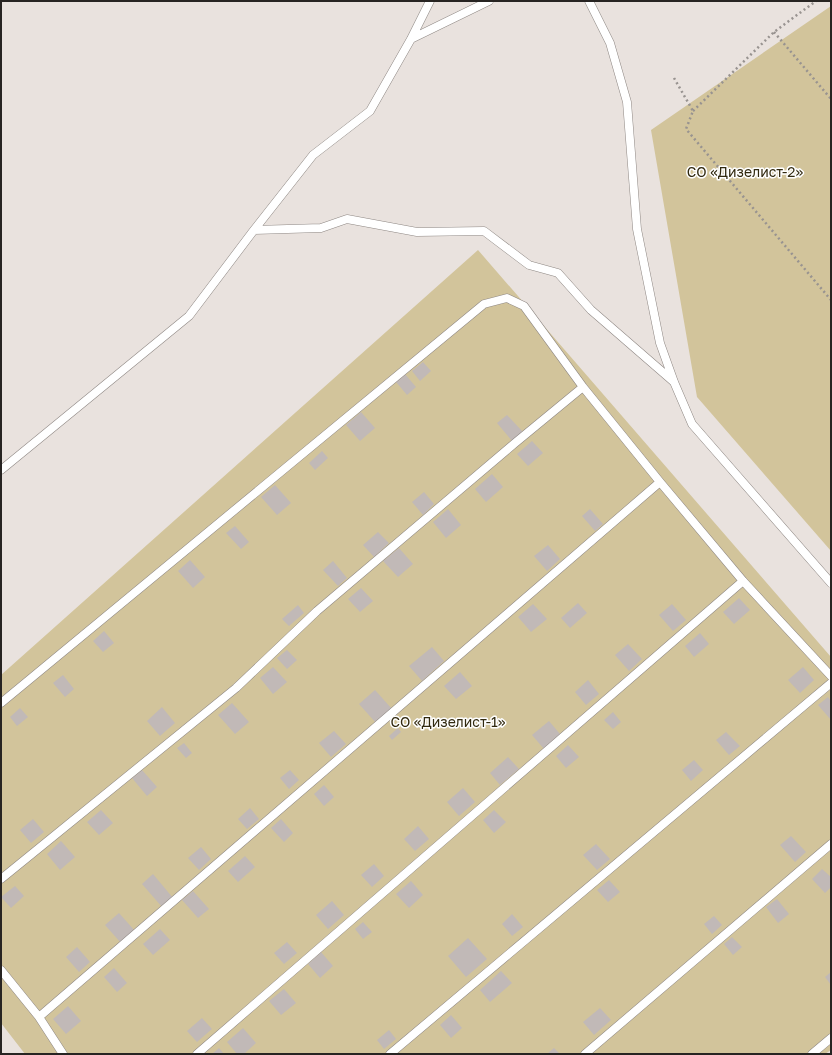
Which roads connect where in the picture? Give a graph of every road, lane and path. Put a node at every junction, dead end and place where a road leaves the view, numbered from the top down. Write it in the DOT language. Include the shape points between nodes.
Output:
graph roads {
  1 [pos="430,1"];
  2 [pos="489,1"];
  3 [pos="589,1"];
  4 [pos="816,1"];
  5 [pos="774,32"];
  6 [pos="411,39"];
  7 [pos="674,78"];
  8 [pos="831,99"];
  9 [pos="693,111"];
  10 [pos="254,230"];
  11 [pos="831,300"];
  12 [pos="674,382"];
  13 [pos="583,387"];
  14 [pos="1,470"];
  15 [pos="660,482"];
  16 [pos="743,581"];
  17 [pos="831,583"];
  18 [pos="831,676"];
  19 [pos="831,683"];
  20 [pos="1,704"];
  21 [pos="831,844"];
  22 [pos="1,880"];
  23 [pos="1,970"];
  24 [pos="39,1017"];
  25 [pos="831,1038"];
  26 [pos="63,1054"];
  27 [pos="197,1054"];
  28 [pos="390,1054"];
  29 [pos="585,1054"];
  30 [pos="812,1054"];
  1 -- 6 [label="lane"];
  2 -- 6 [label="lane"];
  3 -- 12 [label="lane" via="610,43 627,102 638,229 660,343"];
  4 -- 5 [label="path"];
  5 -- 8 [label="path"];
  5 -- 9 [label="path"];
  6 -- 10 [label="lane" via="370,111 313,155"];
  7 -- 9 [label="path"];
  9 -- 11 [label="path" via="686,129"];
  10 -- 12 [label="lane" via="321,228 347,220 417,232 484,231 530,265 558,273 591,310"];
  10 -- 14 [label="lane" via="190,316"];
  12 -- 17 [label="lane" via="692,424"];
  13 -- 15 [label="lane"];
  13 -- 20 [label="lane" via="524,306 507,298 484,304"];
  13 -- 22 [label="lane" via="317,611 236,688"];
  15 -- 16 [label="lane"];
  15 -- 24 [label="lane"];
  16 -- 18 [label="lane"];
  16 -- 27 [label="lane"];
  19 -- 28 [label="lane"];
  21 -- 29 [label="lane"];
  23 -- 24 [label="lane"];
  24 -- 26 [label="lane"];
  25 -- 30 [label="lane"];
}
